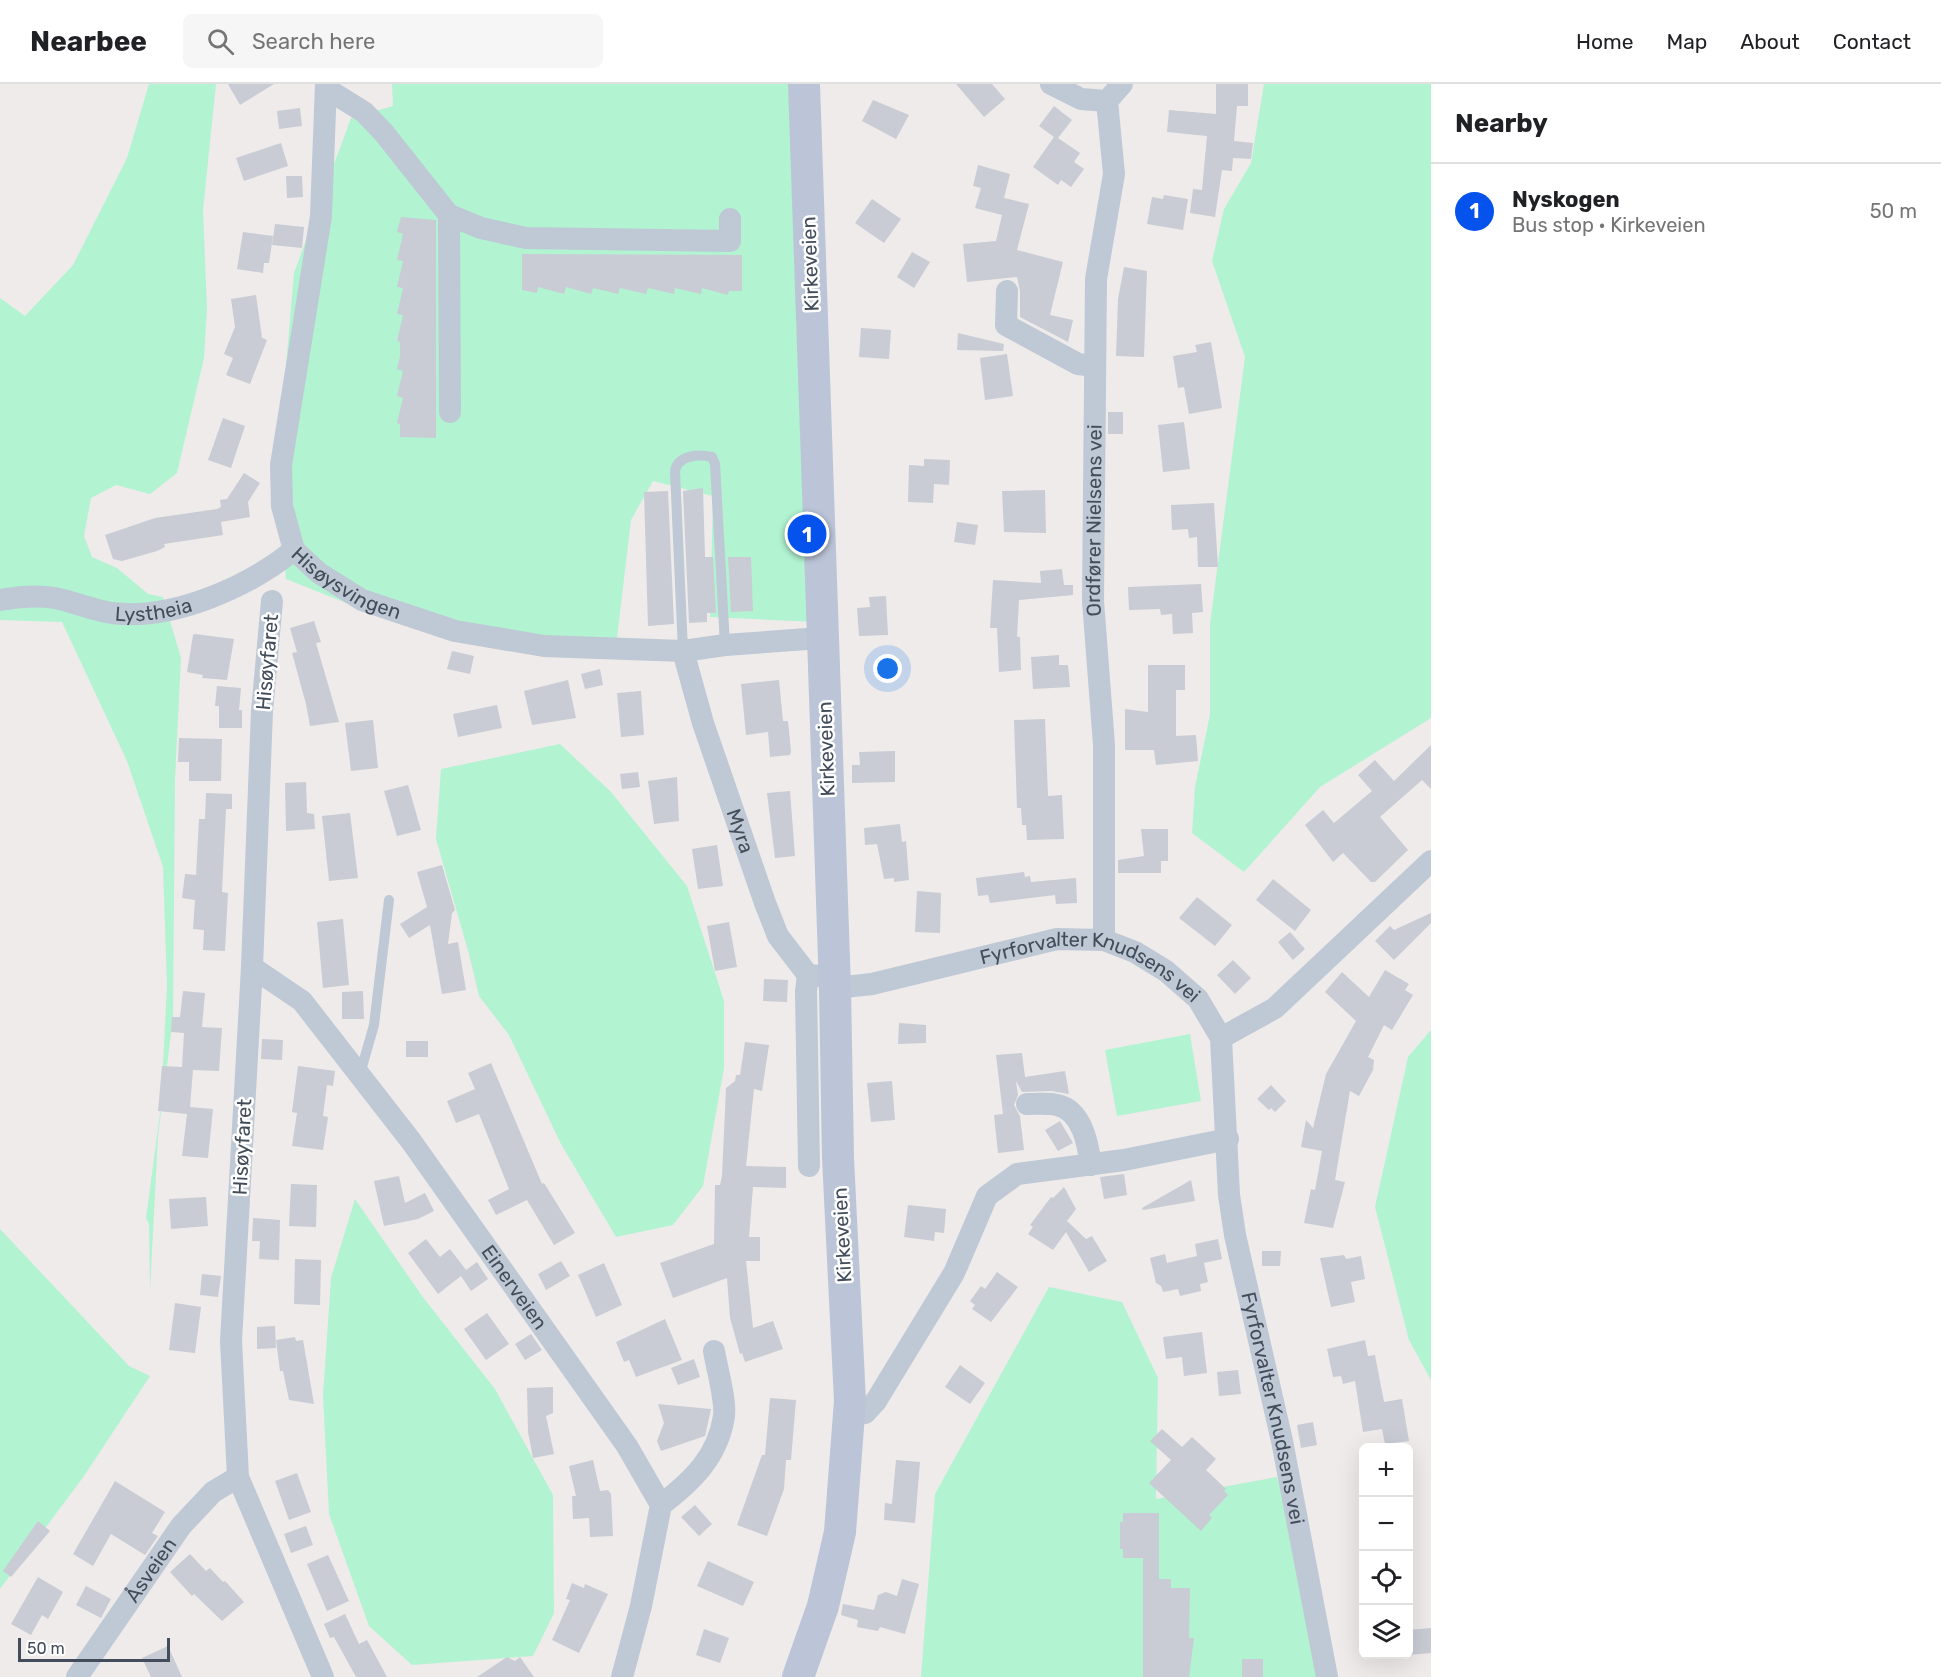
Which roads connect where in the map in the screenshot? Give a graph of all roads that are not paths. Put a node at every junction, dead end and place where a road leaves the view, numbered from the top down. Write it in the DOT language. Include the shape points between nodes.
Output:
graph roads {
  1 [pos="804,84"];
  2 [pos="1051,84"];
  3 [pos="326,89"];
  4 [pos="1115,93"];
  5 [pos="449,215"];
  6 [pos="730,219"];
  7 [pos="1007,291"];
  8 [pos="1094,366"];
  9 [pos="450,412"];
  10 [pos="294,550"];
  11 [pos="0,600"];
  12 [pos="272,601"];
  13 [pos="821,638"];
  14 [pos="725,645"];
  15 [pos="683,651"];
  16 [pos="1431,861"];
  17 [pos="389,900"];
  18 [pos="1104,940"];
  19 [pos="252,967"];
  20 [pos="826,980"];
  21 [pos="1221,1038"];
  22 [pos="360,1075"];
  23 [pos="1027,1104"];
  24 [pos="1228,1139"];
  25 [pos="1091,1165"];
  26 [pos="809,1166"];
  27 [pos="714,1351"];
  28 [pos="849,1415"];
  29 [pos="238,1477"];
  30 [pos="661,1505"];
  31 [pos="77,1677"];
  32 [pos="322,1677"];
  33 [pos="622,1677"];
  34 [pos="798,1677"];
  35 [pos="1327,1677"];
  1 -- 13 [label="main road, Kirkeveien"];
  2 -- 4 [label="street, Ordfører Nielsens vei" via="1081,99"];
  3 -- 5 [label="street, Hisøysvingen" via="363,112 384,133"];
  3 -- 10 [label="street, Hisøysvingen" via="321,216 281,465 282,506"];
  4 -- 8 [label="street, Ordfører Nielsens vei" via="1114,174 1096,279"];
  5 -- 6 [label="street, Hisøysvingen" via="480,228 526,238 718,241 730,241"];
  5 -- 9 [label="street"];
  7 -- 8 [label="street" via="1006,325 1078,364"];
  8 -- 18 [label="street, Ordfører Nielsens vei" via="1093,601 1104,745"];
  10 -- 11 [label="street, Lystheia" via="268,571 230,589 151,614 112,613 52,598"];
  10 -- 15 [label="street, Hisøysvingen" via="319,573 362,600 454,631 544,646"];
  12 -- 19 [label="street, Hisøyfaret" via="262,711"];
  13 -- 14 [label="street, Hisøysvingen"];
  13 -- 20 [label="main road, Kirkeveien"];
  14 -- 15 [label="street, Hisøysvingen"];
  14 -- 15 [label="lane" via="715,464 706,456 683,458 675,471"];
  15 -- 20 [label="street, Myra" via="703,723 778,936"];
  16 -- 21 [label="street" via="1275,1008"];
  17 -- 22 [label="lane" via="374,1025"];
  18 -- 20 [label="street, Fyrforvalter Knudsens vei" via="1057,939 872,984"];
  18 -- 21 [label="street, Fyrforvalter Knudsens vei" via="1135,952 1166,971 1198,999"];
  19 -- 22 [label="street, Einerveien" via="302,1001"];
  19 -- 29 [label="street, Hisøyfaret" via="231,1341"];
  20 -- 26 [label="street" via="806,991"];
  20 -- 28 [label="main road, Kirkeveien"];
  21 -- 24 [label="street, Fyrforvalter Knudsens vei"];
  22 -- 30 [label="street, Einerveien" via="564,1355 627,1446"];
  23 -- 25 [label="street" via="1057,1105 1073,1116 1083,1130"];
  24 -- 25 [label="street"];
  24 -- 35 [label="street, Fyrforvalter Knudsens vei" via="1229,1195 1235,1235 1282,1441"];
  25 -- 28 [label="street" via="1017,1174 987,1196 954,1273 876,1401 865,1413"];
  27 -- 30 [label="street" via="724,1415 712,1455 689,1483"];
  28 -- 34 [label="main road, Kirkeveien" via="840,1532 823,1606"];
  29 -- 31 [label="street, Åsveien" via="213,1492 182,1526"];
  29 -- 32 [label="street, Hisøyfaret"];
  30 -- 33 [label="street"];
}
